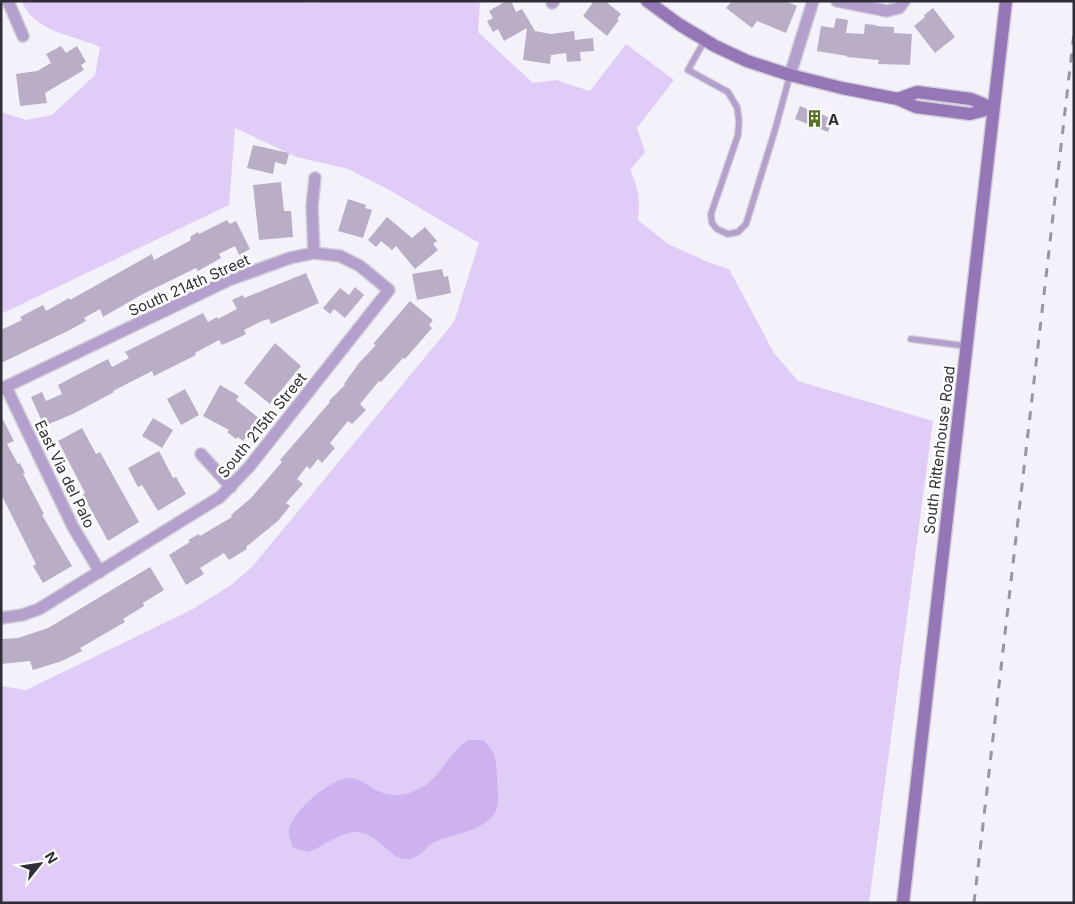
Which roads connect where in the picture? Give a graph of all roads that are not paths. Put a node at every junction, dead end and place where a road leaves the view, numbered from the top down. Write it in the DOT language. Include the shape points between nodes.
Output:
graph roads {
  1 [pos="8,1"];
  2 [pos="646,1"];
  3 [pos="813,1"];
  4 [pos="837,1"];
  5 [pos="1006,1"];
  6 [pos="902,5"];
  7 [pos="23,36"];
  8 [pos="705,40"];
  9 [pos="790,76"];
  10 [pos="993,108"];
  11 [pos="315,178"];
  12 [pos="314,253"];
  13 [pos="389,290"];
  14 [pos="911,339"];
  15 [pos="967,346"];
  16 [pos="3,388"];
  17 [pos="200,454"];
  18 [pos="231,487"];
  19 [pos="100,572"];
  20 [pos="1,618"];
  21 [pos="903,903"];
  1 -- 7 [label="street"];
  2 -- 8 [label="main road"];
  3 -- 9 [label="street"];
  4 -- 6 [label="street" via="887,11"];
  5 -- 10 [label="main road, South Rittenhouse Road"];
  8 -- 9 [label="main road" via="748,61"];
  8 -- 9 [label="lane" via="688,70 728,92 737,107 739,121 738,135 711,214 717,229 728,234 738,232 746,224"];
  9 -- 10 [label="main road" via="898,99 916,107 970,114"];
  10 -- 15 [label="main road, South Rittenhouse Road"];
  11 -- 12 [label="street" via="312,206"];
  12 -- 13 [label="street, South 214th Street" via="340,256 360,266"];
  12 -- 16 [label="street, South 214th Street" via="290,258 229,280"];
  13 -- 18 [label="street, South 215th Street"];
  14 -- 15 [label="lane"];
  15 -- 21 [label="main road, South Rittenhouse Road"];
  16 -- 19 [label="street, East Via del Palo" via="73,527"];
  17 -- 18 [label="street"];
  18 -- 19 [label="street, South 215th Street" via="208,505"];
  19 -- 20 [label="street, South 215th Street" via="39,609"];
}
